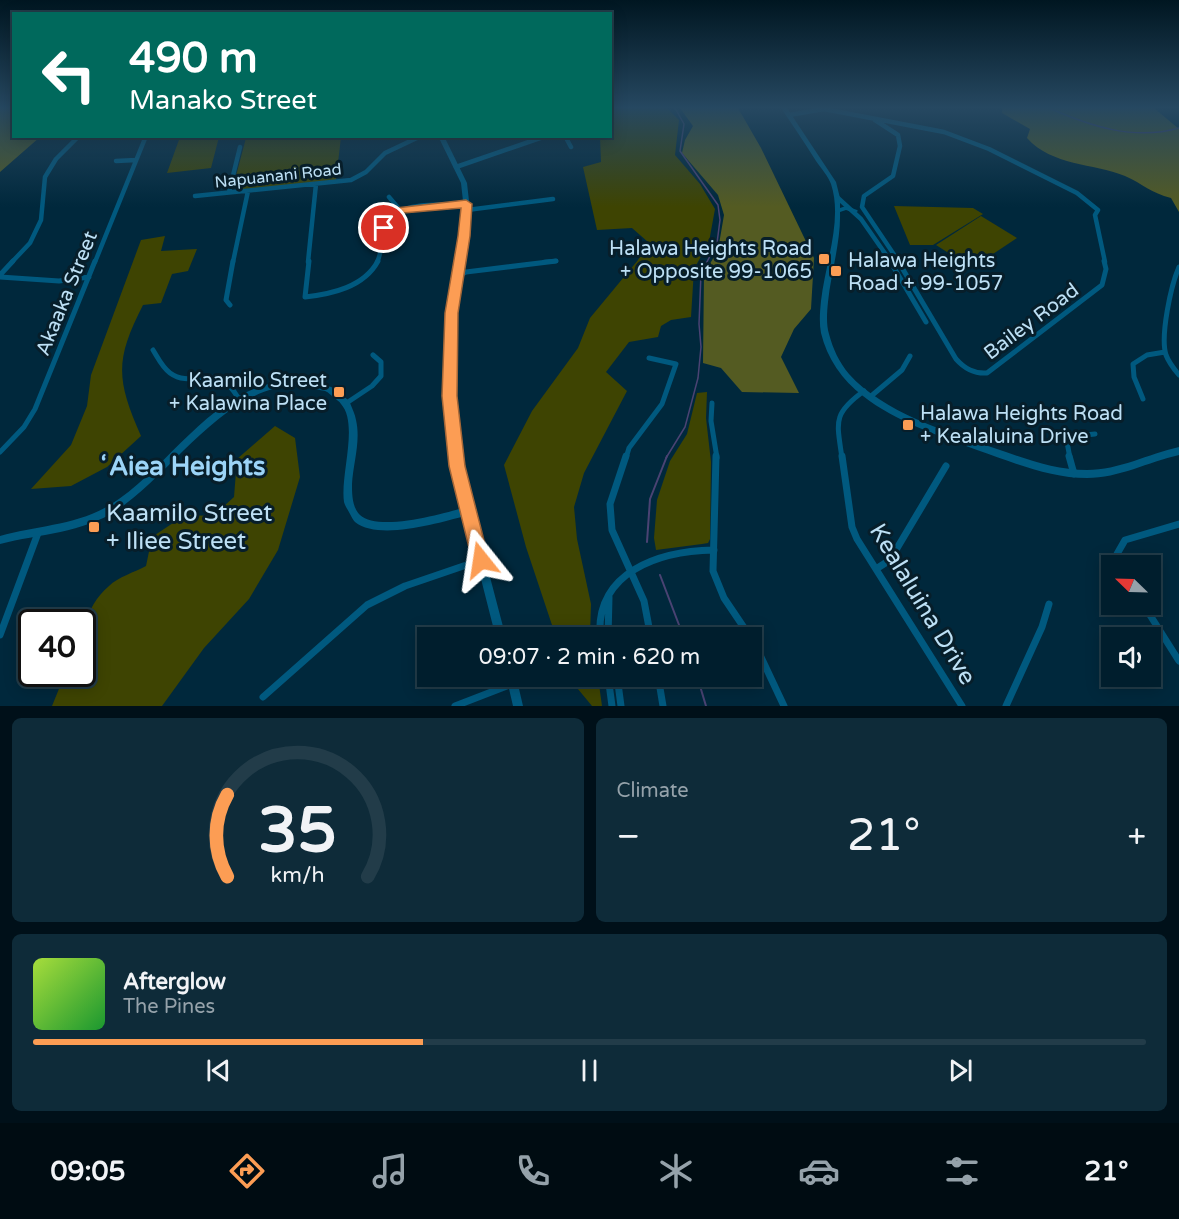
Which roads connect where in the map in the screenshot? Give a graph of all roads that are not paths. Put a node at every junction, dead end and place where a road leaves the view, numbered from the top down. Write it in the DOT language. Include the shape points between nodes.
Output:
graph roads {
  1 [pos="74,141"];
  2 [pos="144,141"];
  3 [pos="411,141"];
  4 [pos="443,141"];
  5 [pos="532,141"];
  6 [pos="568,141"];
  7 [pos="806,141"];
  8 [pos="900,141"];
  9 [pos="970,141"];
  10 [pos="240,147"];
  11 [pos="571,147"];
  12 [pos="136,160"];
  13 [pos="116,161"];
  14 [pos="456,167"];
  15 [pos="316,184"];
  16 [pos="248,191"];
  17 [pos="229,192"];
  18 [pos="195,196"];
  19 [pos="389,197"];
  20 [pos="838,198"];
  21 [pos="553,199"];
  22 [pos="467,207"];
  23 [pos="400,210"];
  24 [pos="837,211"];
  25 [pos="855,211"];
  26 [pos="556,261"];
  27 [pos="1179,267"];
  28 [pos="0,276"];
  29 [pos="89,277"];
  30 [pos="456,277"];
  31 [pos="305,297"];
  32 [pos="230,305"];
  33 [pos="926,322"];
  34 [pos="153,350"];
  35 [pos="1165,352"];
  36 [pos="373,355"];
  37 [pos="910,356"];
  38 [pos="649,358"];
  39 [pos="1179,375"];
  40 [pos="867,394"];
  41 [pos="239,399"];
  42 [pos="1143,399"];
  43 [pos="712,403"];
  44 [pos="345,404"];
  45 [pos="1095,434"];
  46 [pos="1179,451"];
  47 [pos="0,452"];
  48 [pos="946,466"];
  49 [pos="1074,474"];
  50 [pos="468,511"];
  51 [pos="1179,524"];
  52 [pos="38,533"];
  53 [pos="0,540"];
  54 [pos="714,550"];
  55 [pos="1117,555"];
  56 [pos="481,560"];
  57 [pos="876,569"];
  58 [pos="631,570"];
  59 [pos="609,596"];
  60 [pos="1049,604"];
  61 [pos="1150,615"];
  62 [pos="498,627"];
  63 [pos="600,627"];
  64 [pos="608,627"];
  65 [pos="649,627"];
  66 [pos="744,627"];
  67 [pos="0,635"];
  68 [pos="762,656"];
  69 [pos="1179,661"];
  70 [pos="496,687"];
  71 [pos="513,687"];
  72 [pos="609,687"];
  73 [pos="618,687"];
  74 [pos="660,687"];
  75 [pos="263,697"];
  76 [pos="455,706"];
  77 [pos="518,706"];
  78 [pos="612,706"];
  79 [pos="621,706"];
  80 [pos="663,706"];
  81 [pos="784,706"];
  82 [pos="962,706"];
  83 [pos="1006,706"];
  1 -- 28 [label="street" via="45,177 41,220 30,243"];
  2 -- 12 [label="street, Akaaka Street"];
  3 -- 15 [label="street, Napuanani Road" via="385,153 357,178"];
  4 -- 14 [label="street"];
  5 -- 14 [label="street"];
  6 -- 11 [label="street"];
  7 -- 20 [label="street" via="833,182"];
  8 -- 9 [label="street, Bailey Road" via="894,175 863,196 862,207 956,359 982,374 1102,285 1106,269 1095,215 1098,210 1077,193"];
  10 -- 17 [label="street"];
  12 -- 13 [label="street"];
  12 -- 29 [label="street, Akaaka Street"];
  14 -- 22 [label="street" via="464,183"];
  15 -- 16 [label="street, Napuanani Road"];
  15 -- 31 [label="street"];
  16 -- 17 [label="street, Napuanani Road"];
  16 -- 32 [label="street" via="226,289"];
  17 -- 18 [label="street, Napuanani Road"];
  19 -- 23 [label="street"];
  20 -- 24 [label="street"];
  20 -- 25 [label="street"];
  21 -- 22 [label="street"];
  22 -- 23 [label="street"];
  22 -- 30 [label="street"];
  23 -- 31 [label="street" via="387,220 380,257 365,276 334,293"];
  24 -- 25 [label="street"];
  24 -- 40 [label="street" via="824,309 825,331 837,361"];
  25 -- 33 [label="street"];
  26 -- 30 [label="street" via="466,272"];
  27 -- 35 [label="street" via="1173,282"];
  28 -- 29 [label="street" via="59,281"];
  29 -- 47 [label="street, Akaaka Street" via="35,409"];
  30 -- 50 [label="street" via="451,313 450,396 457,466"];
  34 -- 41 [label="street" via="165,371 182,377 218,378 228,383"];
  35 -- 39 [label="street"];
  35 -- 42 [label="street" via="1147,355 1133,364 1133,378"];
  36 -- 44 [label="street" via="381,362 381,376"];
  37 -- 40 [label="street" via="902,370"];
  38 -- 58 [label="street" via="676,364 662,404 629,448 610,504 612,530"];
  40 -- 49 [label="street" via="934,430 1035,466"];
  40 -- 57 [label="street, Kealaluina Drive" via="846,404 839,413 836,432 852,527"];
  41 -- 44 [label="street" via="270,386 302,383 328,391"];
  41 -- 52 [label="street" via="220,412 149,481 112,509 70,527"];
  43 -- 54 [label="street" via="717,460"];
  44 -- 50 [label="street" via="354,429 348,494 350,506 359,519 379,526 395,526"];
  45 -- 49 [label="street" via="1066,437"];
  46 -- 49 [label="street" via="1113,472"];
  48 -- 57 [label="street" via="890,560"];
  50 -- 56 [label="street"];
  51 -- 55 [label="street" via="1125,540"];
  52 -- 53 [label="street"];
  52 -- 67 [label="street"];
  54 -- 58 [label="street" via="665,555"];
  54 -- 66 [label="street" via="716,584"];
  56 -- 62 [label="street"];
  56 -- 75 [label="street" via="405,586 367,605"];
  57 -- 82 [label="street, Kealaluina Drive"];
  58 -- 59 [label="street"];
  58 -- 65 [label="street" via="644,600"];
  59 -- 63 [label="street" via="601,611"];
  59 -- 64 [label="street"];
  60 -- 83 [label="street"];
  61 -- 69 [label="street"];
  68 -- 81 [label="street"];
  70 -- 76 [label="street"];
  71 -- 77 [label="street"];
  72 -- 78 [label="street"];
  73 -- 79 [label="street"];
  74 -- 80 [label="street"];
}
